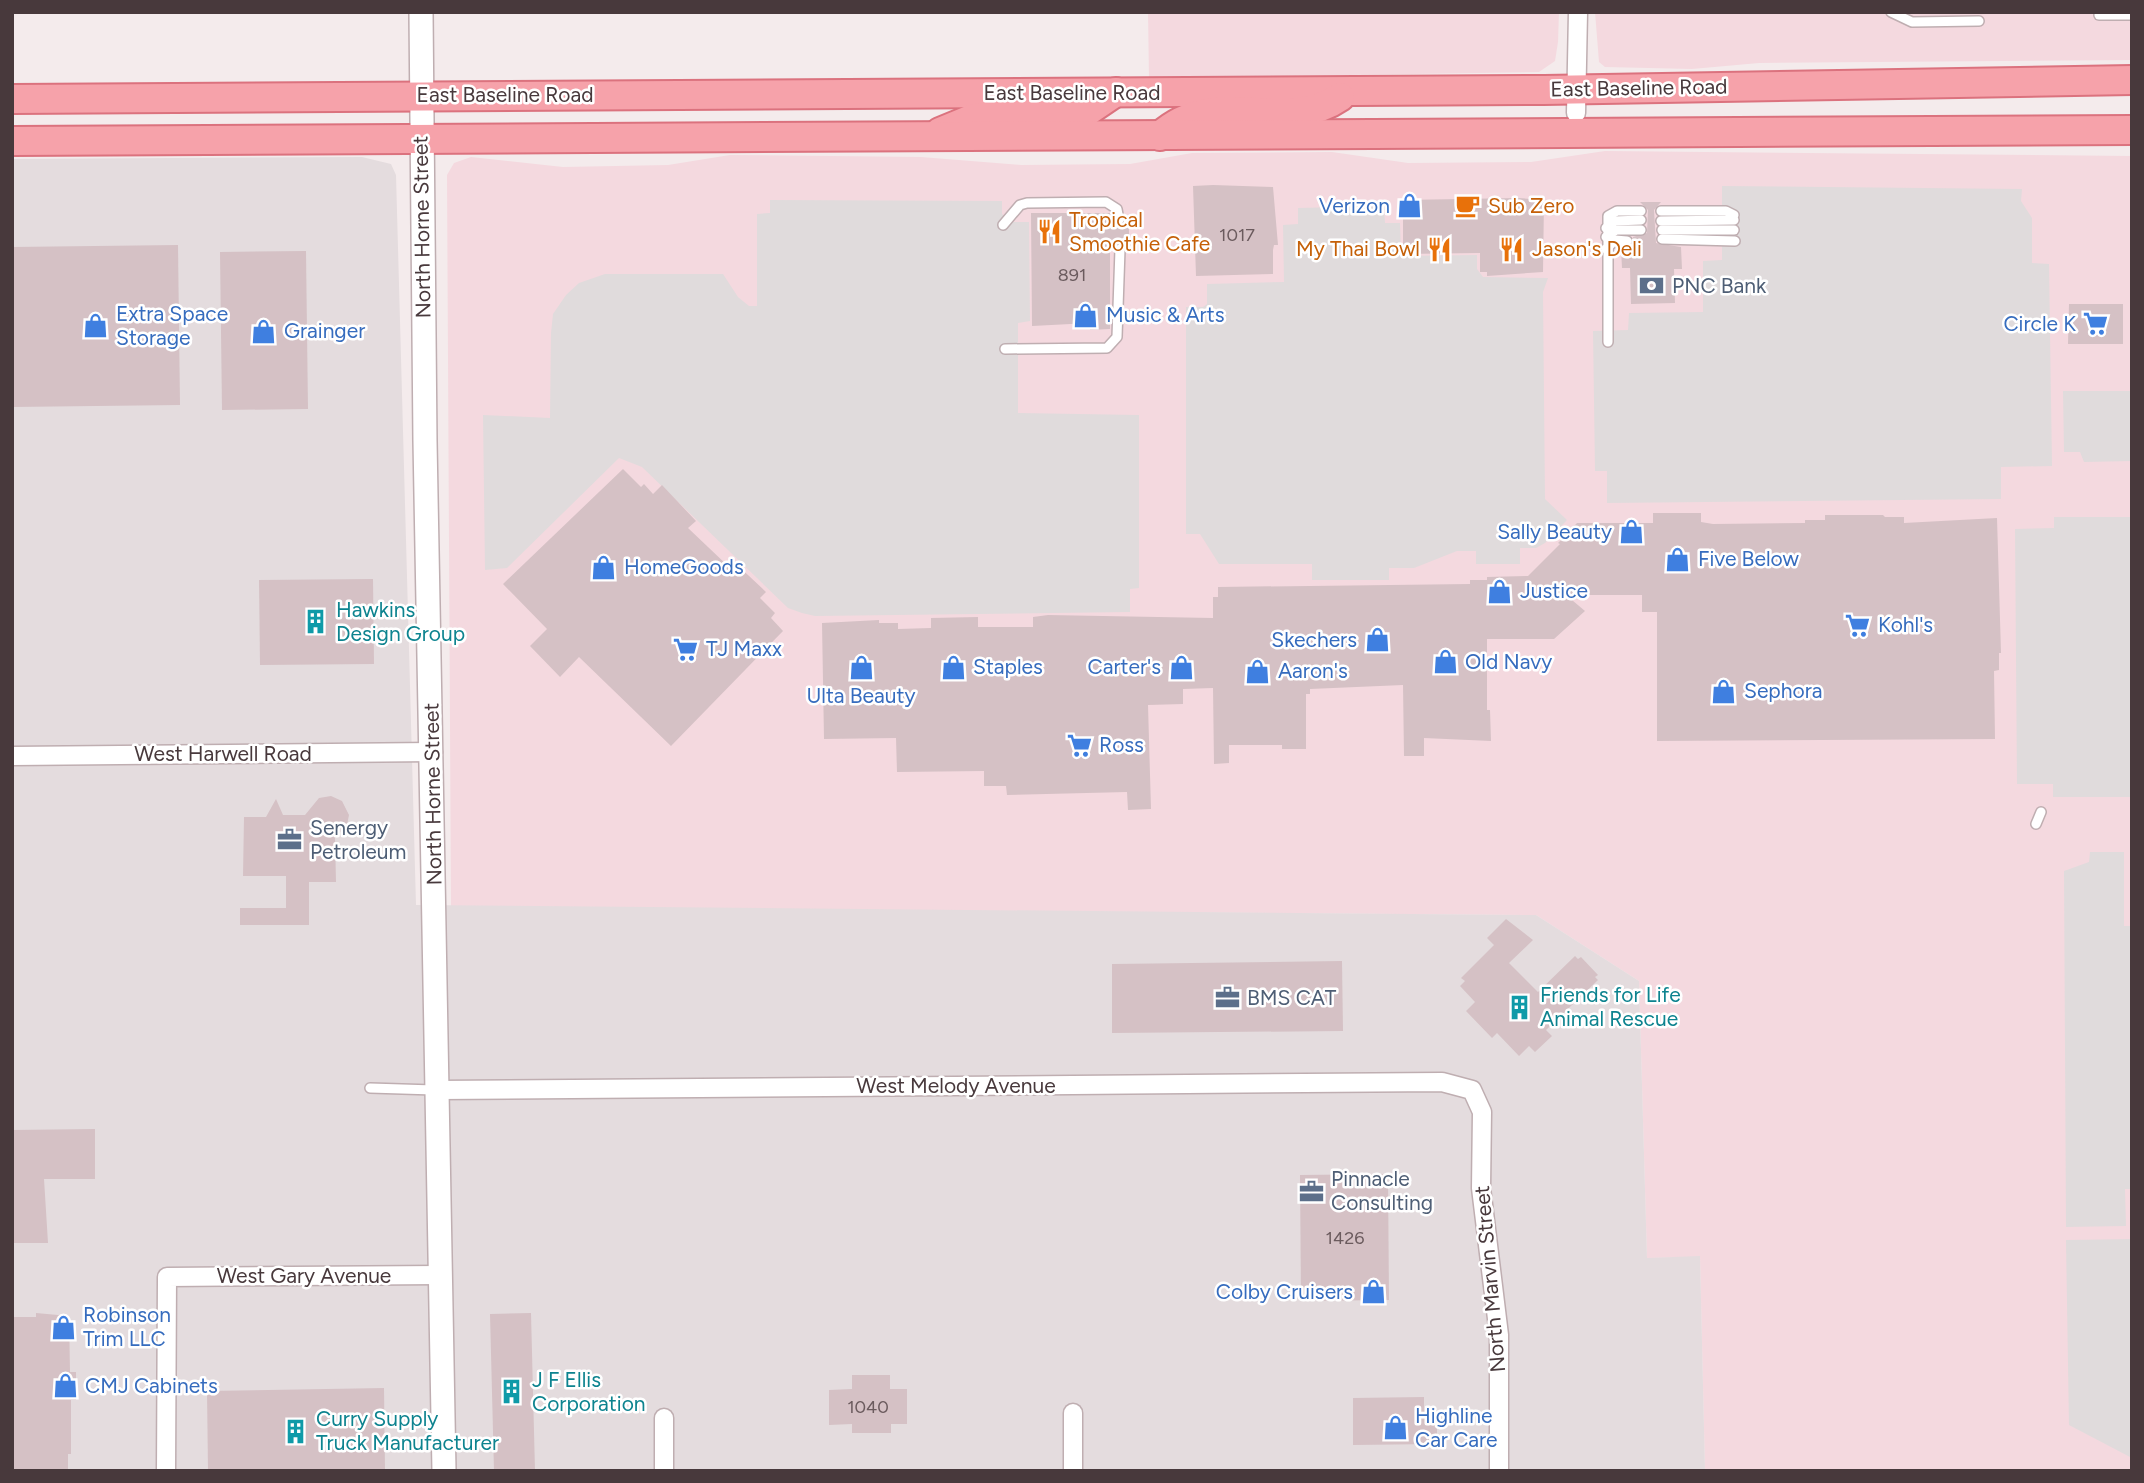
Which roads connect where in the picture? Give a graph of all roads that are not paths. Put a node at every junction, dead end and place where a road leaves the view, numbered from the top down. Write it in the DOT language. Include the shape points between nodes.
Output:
graph roads {
  1 [pos="421,12"];
  2 [pos="1577,12"];
  3 [pos="1891,12"];
  4 [pos="2099,15"];
  5 [pos="2132,15"];
  6 [pos="1979,21"];
  7 [pos="2132,80"];
  8 [pos="1347,91"];
  9 [pos="1116,92"];
  10 [pos="12,99"];
  11 [pos="1577,101"];
  12 [pos="421,117"];
  13 [pos="2132,130"];
  14 [pos="1160,136"];
  15 [pos="924,139"];
  16 [pos="12,141"];
  17 [pos="1119,220"];
  18 [pos="1003,225"];
  19 [pos="1662,225"];
  20 [pos="1605,233"];
  21 [pos="1627,241"];
  22 [pos="1735,241"];
  23 [pos="1606,248"];
  24 [pos="1120,249"];
  25 [pos="1608,342"];
  26 [pos="1005,349"];
  27 [pos="433,752"];
  28 [pos="12,756"];
  29 [pos="2041,812"];
  30 [pos="2036,824"];
  31 [pos="370,1088"];
  32 [pos="438,1090"];
  33 [pos="1472,1090"];
  34 [pos="441,1275"];
  35 [pos="1073,1413"];
  36 [pos="664,1418"];
  37 [pos="166,1471"];
  38 [pos="444,1471"];
  39 [pos="664,1471"];
  40 [pos="1073,1471"];
  41 [pos="1499,1471"];
  1 -- 12 [label="street, North Horne Street"];
  2 -- 11 [label="street"];
  3 -- 6 [label="lane" via="1912,22"];
  4 -- 5 [label="lane"];
  7 -- 11 [label="main road, East Baseline Road"];
  8 -- 9 [label="main road, East Baseline Road"];
  8 -- 11 [label="main road, East Baseline Road"];
  8 -- 14 [label="main road" via="1326,105 1304,111 1201,112 1174,123"];
  9 -- 12 [label="main road, East Baseline Road"];
  9 -- 15 [label="main road" via="1082,115 974,118"];
  10 -- 12 [label="main road, East Baseline Road"];
  12 -- 15 [label="main road, East Baseline Road"];
  12 -- 16 [label="main road, East Baseline Road"];
  12 -- 27 [label="street, North Horne Street"];
  13 -- 14 [label="main road, East Baseline Road"];
  14 -- 15 [label="main road, East Baseline Road"];
  17 -- 18 [label="lane" via="1117,209 1106,202 1027,203"];
  19 -- 19 [label="lane" via="1734,222 1726,211"];
  19 -- 22 [label="lane"];
  20 -- 20 [label="lane" via="1608,216 1617,211 1641,220"];
  20 -- 23 [label="lane"];
  21 -- 23 [label="lane" via="1615,240"];
  23 -- 25 [label="lane"];
  24 -- 26 [label="lane" via="1118,337 1114,344 1107,348"];
  27 -- 28 [label="street, West Harwell Road"];
  27 -- 32 [label="street, North Horne Street"];
  29 -- 30 [label="lane"];
  31 -- 32 [label="lane"];
  32 -- 33 [label="street, West Melody Avenue" via="1442,1082"];
  32 -- 34 [label="street, North Horne Street"];
  33 -- 41 [label="street, North Marvin Street" via="1482,1111 1481,1188 1499,1335"];
  34 -- 37 [label="street, West Gary Avenue" via="167,1277"];
  34 -- 38 [label="street, North Horne Street"];
  35 -- 40 [label="street"];
  36 -- 39 [label="street"];
}
